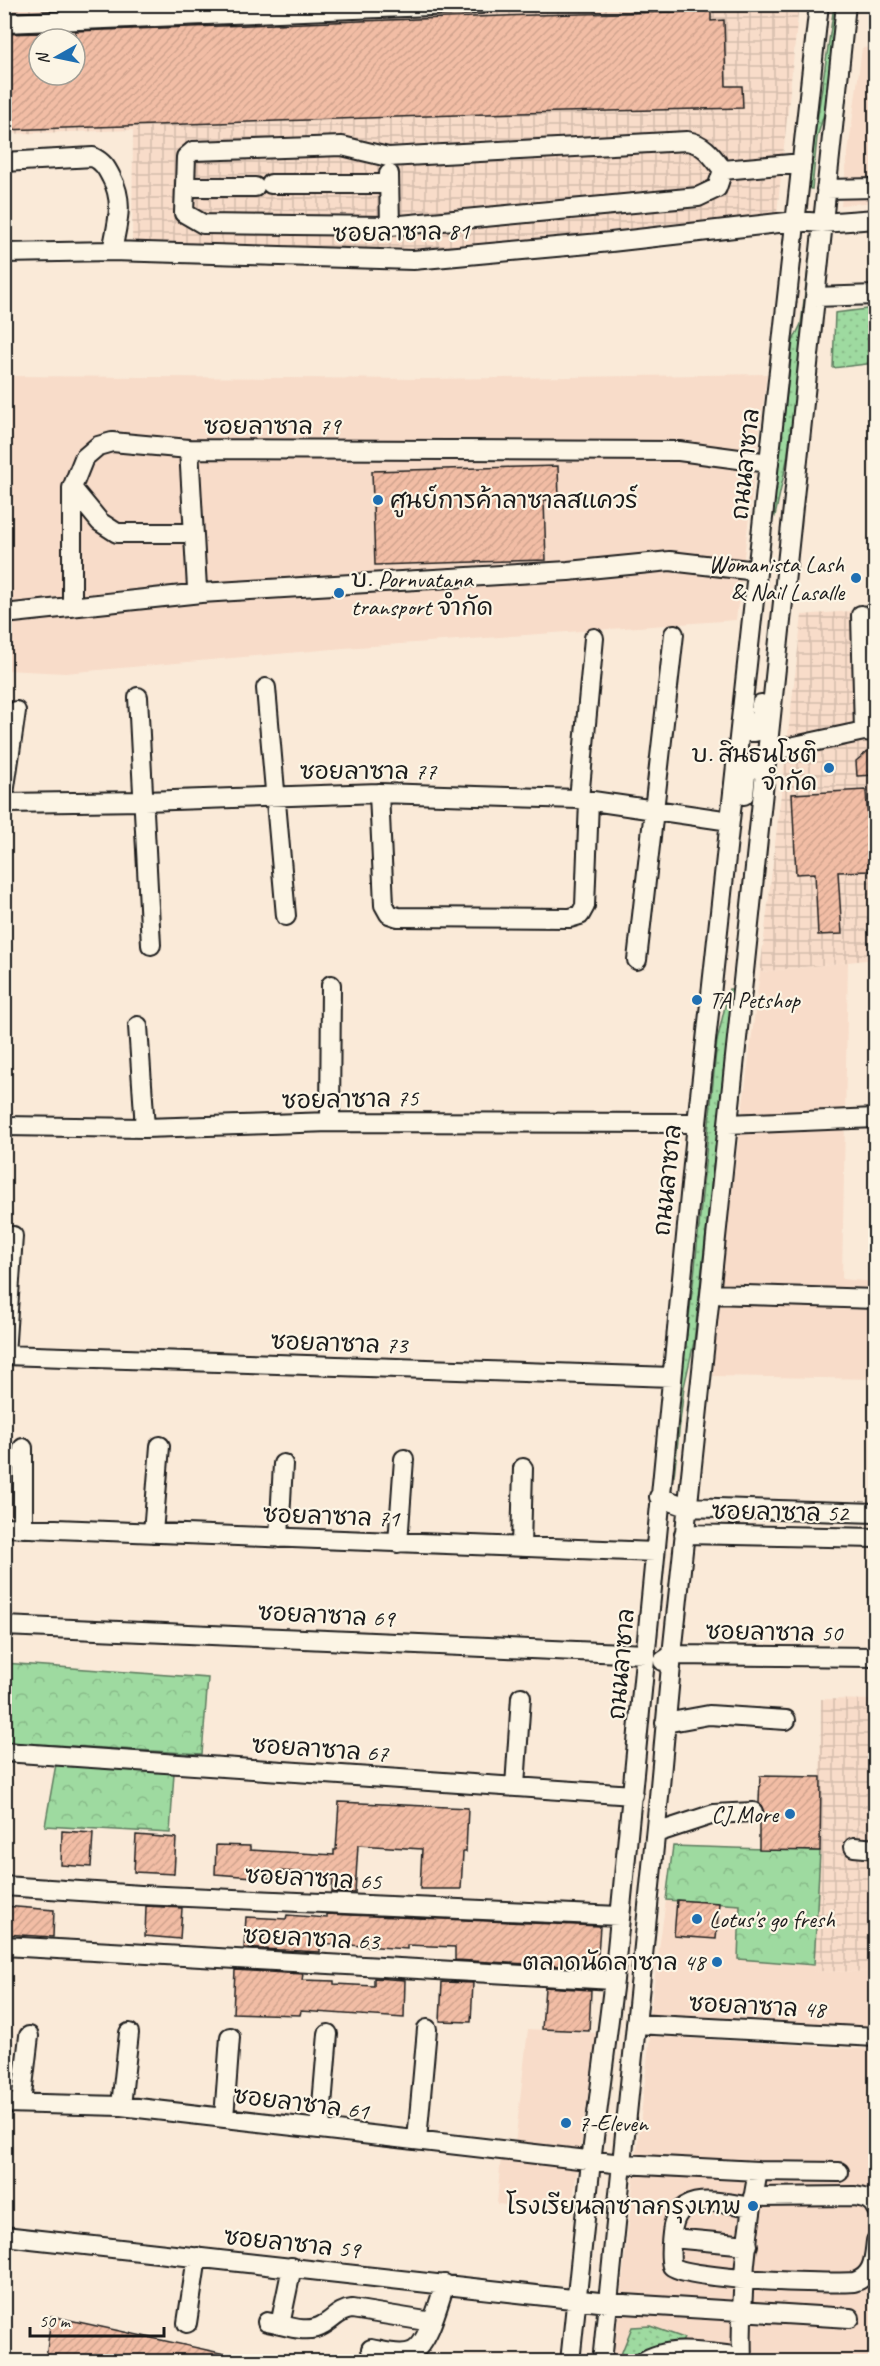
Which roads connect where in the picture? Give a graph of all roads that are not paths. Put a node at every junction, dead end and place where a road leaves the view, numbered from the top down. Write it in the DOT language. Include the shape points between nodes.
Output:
graph roads {
  1 [pos="481,4"];
  2 [pos="819,4"];
  3 [pos="846,4"];
  4 [pos="4,23"];
  5 [pos="833,124"];
  6 [pos="388,157"];
  7 [pos="4,162"];
  8 [pos="802,163"];
  9 [pos="723,170"];
  10 [pos="389,184"];
  11 [pos="185,187"];
  12 [pos="876,188"];
  13 [pos="826,189"];
  14 [pos="799,197"];
  15 [pos="876,219"];
  16 [pos="796,221"];
  17 [pos="822,223"];
  18 [pos="390,226"];
  19 [pos="112,251"];
  20 [pos="4,253"];
  21 [pos="818,270"];
  22 [pos="876,295"];
  23 [pos="815,297"];
  24 [pos="784,326"];
  25 [pos="189,449"];
  26 [pos="769,463"];
  27 [pos="797,469"];
  28 [pos="72,488"];
  29 [pos="193,533"];
  30 [pos="757,571"];
  31 [pos="201,593"];
  32 [pos="72,607"];
  33 [pos="4,614"];
  34 [pos="861,615"];
  35 [pos="674,634"];
  36 [pos="594,638"];
  37 [pos="266,688"];
  38 [pos="138,697"];
  39 [pos="742,710"];
  40 [pos="16,711"];
  41 [pos="870,732"];
  42 [pos="767,752"];
  43 [pos="764,782"];
  44 [pos="379,793"];
  45 [pos="4,794"];
  46 [pos="277,796"];
  47 [pos="584,800"];
  48 [pos="144,801"];
  49 [pos="4,803"];
  50 [pos="652,809"];
  51 [pos="730,821"];
  52 [pos="286,916"];
  53 [pos="151,945"];
  54 [pos="637,960"];
  55 [pos="331,985"];
  56 [pos="710,1008"];
  57 [pos="138,1026"];
  58 [pos="876,1118"];
  59 [pos="330,1122"];
  60 [pos="697,1123"];
  61 [pos="728,1124"];
  62 [pos="4,1126"];
  63 [pos="145,1128"];
  64 [pos="13,1236"];
  65 [pos="710,1294"];
  66 [pos="876,1299"];
  67 [pos="5,1355"];
  68 [pos="703,1361"];
  69 [pos="672,1377"];
  70 [pos="160,1446"];
  71 [pos="23,1448"];
  72 [pos="404,1459"];
  73 [pos="283,1464"];
  74 [pos="523,1468"];
  75 [pos="662,1473"];
  76 [pos="659,1497"];
  77 [pos="876,1513"];
  78 [pos="686,1521"];
  79 [pos="14,1528"];
  80 [pos="153,1533"];
  81 [pos="279,1538"];
  82 [pos="876,1538"];
  83 [pos="398,1543"];
  84 [pos="520,1547"];
  85 [pos="655,1552"];
  86 [pos="649,1624"];
  87 [pos="4,1626"];
  88 [pos="646,1654"];
  89 [pos="672,1655"];
  90 [pos="876,1657"];
  91 [pos="521,1696"];
  92 [pos="786,1720"];
  93 [pos="664,1723"];
  94 [pos="4,1752"];
  95 [pos="515,1786"];
  96 [pos="633,1786"];
  97 [pos="753,1812"];
  98 [pos="656,1833"];
  99 [pos="854,1847"];
  100 [pos="876,1849"];
  101 [pos="4,1886"];
  102 [pos="619,1916"];
  103 [pos="4,1946"];
  104 [pos="614,1980"];
  105 [pos="636,2024"];
  106 [pos="427,2029"];
  107 [pos="129,2033"];
  108 [pos="328,2034"];
  109 [pos="29,2036"];
  110 [pos="230,2037"];
  111 [pos="876,2037"];
  112 [pos="13,2103"];
  113 [pos="121,2106"];
  114 [pos="224,2118"];
  115 [pos="320,2129"];
  116 [pos="417,2140"];
  117 [pos="591,2161"];
  118 [pos="622,2164"];
  119 [pos="758,2171"];
  120 [pos="839,2172"];
  121 [pos="753,2202"];
  122 [pos="876,2209"];
  123 [pos="4,2236"];
  124 [pos="672,2238"];
  125 [pos="876,2241"];
  126 [pos="748,2245"];
  127 [pos="197,2257"];
  128 [pos="292,2267"];
  129 [pos="744,2279"];
  130 [pos="445,2284"];
  131 [pos="575,2299"];
  132 [pos="609,2303"];
  133 [pos="741,2311"];
  134 [pos="850,2318"];
  135 [pos="432,2322"];
  136 [pos="187,2323"];
  137 [pos="371,2349"];
  138 [pos="742,2359"];
  139 [pos="570,2361"];
  140 [pos="602,2361"];
  141 [pos="643,2361"];
  1 -- 4 [label="street"];
  2 -- 8 [label="street, ถนนลาซาล"];
  3 -- 5 [label="street, ถนนลาซาล"];
  5 -- 13 [label="street, ถนนลาซาล"];
  5 -- 14 [label="street" via="824,139 812,205"];
  6 -- 9 [label="street" via="687,141 706,147"];
  6 -- 10 [label="street"];
  6 -- 11 [label="street" via="342,146 193,151 186,157"];
  7 -- 19 [label="street" via="93,157 103,162 121,206"];
  8 -- 9 [label="street"];
  8 -- 14 [label="street, ถนนลาซาล"];
  9 -- 18 [label="street" via="717,188 698,197"];
  10 -- 11 [label="street"];
  10 -- 18 [label="street"];
  11 -- 18 [label="street" via="184,213 203,224"];
  12 -- 13 [label="street"];
  13 -- 17 [label="street, ถนนลาซาล"];
  14 -- 16 [label="street, ถนนลาซาล"];
  15 -- 17 [label="street, ซอยลาซาล 81"];
  16 -- 17 [label="street, ซอยลาซาล 81"];
  16 -- 19 [label="street, ซอยลาซาล 81" via="413,260"];
  16 -- 24 [label="street, ถนนลาซาล"];
  17 -- 21 [label="street, ถนนลาซาล"];
  19 -- 20 [label="street, ซอยลาซาล 81"];
  21 -- 23 [label="street, ถนนลาซาล"];
  21 -- 24 [label="street" via="815,243 808,236 796,314"];
  22 -- 23 [label="street"];
  23 -- 27 [label="street, ถนนลาซาล"];
  24 -- 26 [label="street, ถนนลาซาล"];
  25 -- 26 [label="street, ซอยลาซาล 79" via="679,451"];
  25 -- 28 [label="street" via="112,442 98,446 84,458"];
  25 -- 29 [label="street, ซอยลาซาล 79"];
  26 -- 30 [label="street, ถนนลาซาล"];
  27 -- 39 [label="street" via="778,536 760,723 755,732 749,732 744,724"];
  27 -- 42 [label="street, ถนนลาซาล"];
  28 -- 29 [label="street" via="100,522 117,533"];
  28 -- 32 [label="street"];
  29 -- 31 [label="street, ซอยลาซาล 79" via="197,588"];
  30 -- 31 [label="street" via="669,561 568,571"];
  30 -- 39 [label="street, ถนนลาซาล"];
  31 -- 32 [label="street"];
  32 -- 33 [label="street"];
  34 -- 41 [label="street"];
  35 -- 50 [label="street"];
  36 -- 47 [label="street"];
  37 -- 46 [label="street"];
  38 -- 48 [label="street"];
  39 -- 51 [label="street, ถนนลาซาล"];
  40 -- 45 [label="street"];
  41 -- 42 [label="street"];
  42 -- 43 [label="street, ถนนลาซาล"];
  43 -- 56 [label="street" via="765,768 758,761 751,764 746,775 722,988"];
  43 -- 61 [label="street, ถนนลาซาล"];
  44 -- 46 [label="street, ซอยลาซาล 77"];
  44 -- 47 [label="street, ซอยลาซาล 77"];
  44 -- 47 [label="street" via="384,905 389,914 398,917 580,915 585,906"];
  46 -- 48 [label="street, ซอยลาซาล 77"];
  46 -- 52 [label="street"];
  47 -- 50 [label="street, ซอยลาซาล 77"];
  48 -- 49 [label="street, ซอยลาซาล 77"];
  48 -- 53 [label="street"];
  50 -- 51 [label="street, ซอยลาซาล 77"];
  50 -- 54 [label="street"];
  51 -- 56 [label="street, ถนนลาซาล"];
  55 -- 59 [label="street"];
  56 -- 60 [label="street, ถนนลาซาล"];
  57 -- 63 [label="street"];
  58 -- 61 [label="street"];
  59 -- 60 [label="street, ซอยลาซาล 75"];
  59 -- 63 [label="street, ซอยลาซาล 75"];
  60 -- 69 [label="street, ถนนลาซาล"];
  61 -- 65 [label="street, ถนนลาซาล"];
  62 -- 63 [label="street, ซอยลาซาล 75"];
  64 -- 67 [label="street"];
  65 -- 66 [label="street"];
  65 -- 68 [label="street, ถนนลาซาล"];
  67 -- 69 [label="street, ซอยลาซาล 73"];
  68 -- 75 [label="street" via="694,1378 680,1478 671,1486"];
  68 -- 78 [label="street, ถนนลาซาล"];
  69 -- 75 [label="street, ถนนลาซาล"];
  70 -- 80 [label="street"];
  71 -- 79 [label="street"];
  72 -- 83 [label="street"];
  73 -- 81 [label="street"];
  74 -- 84 [label="street"];
  75 -- 76 [label="street, ถนนลาซาล"];
  76 -- 78 [label="street"];
  76 -- 85 [label="street, ถนนลาซาล"];
  77 -- 78 [label="street"];
  78 -- 82 [label="street, ซอยลาซาล 52"];
  78 -- 86 [label="street" via="675,1529 672,1538 660,1633 654,1633"];
  78 -- 89 [label="street, ถนนลาซาล"];
  79 -- 80 [label="street, ซอยลาซาล 71"];
  80 -- 81 [label="street, ซอยลาซาล 71"];
  81 -- 83 [label="street, ซอยลาซาล 71"];
  83 -- 84 [label="street, ซอยลาซาล 71"];
  84 -- 85 [label="street, ซอยลาซาล 71"];
  85 -- 86 [label="street, ถนนลาซาล"];
  86 -- 88 [label="street, ถนนลาซาล"];
  87 -- 88 [label="street, ซอยลาซาล 69"];
  88 -- 96 [label="street, ถนนลาซาล"];
  89 -- 90 [label="street, ซอยลาซาล 50"];
  89 -- 93 [label="street, ถนนลาซาล"];
  89 -- 96 [label="street" via="651,1672 643,1764"];
  91 -- 95 [label="street"];
  92 -- 93 [label="street" via="709,1715"];
  93 -- 98 [label="street, ถนนลาซาล"];
  94 -- 95 [label="street, ซอยลาซาล 67"];
  95 -- 96 [label="street, ซอยลาซาล 67"];
  96 -- 102 [label="street, ถนนลาซาล"];
  97 -- 98 [label="street" via="714,1814"];
  98 -- 105 [label="street, ถนนลาซาล"];
  99 -- 100 [label="street"];
  101 -- 102 [label="street, ซอยลาซาล 65"];
  102 -- 104 [label="street, ถนนลาซาล"];
  103 -- 104 [label="street, ซอยลาซาล 63"];
  104 -- 117 [label="street, ถนนลาซาล"];
  105 -- 111 [label="street, ซอยลาซาล 48"];
  105 -- 118 [label="street, ถนนลาซาล"];
  106 -- 116 [label="street"];
  107 -- 113 [label="street"];
  108 -- 115 [label="street"];
  109 -- 112 [label="street"];
  110 -- 114 [label="street"];
  112 -- 113 [label="street, ซอยลาซาล 61"];
  113 -- 114 [label="street, ซอยลาซาล 61"];
  114 -- 115 [label="street, ซอยลาซาล 61"];
  115 -- 116 [label="street, ซอยลาซาล 61"];
  116 -- 117 [label="street, ซอยลาซาล 61"];
  117 -- 118 [label="street, ซอยลาซาล 61"];
  117 -- 131 [label="street, ถนนลาซาล"];
  118 -- 119 [label="street, ซอยลาซาล 61"];
  118 -- 132 [label="street, ถนนลาซาล"];
  119 -- 120 [label="street, ซอยลาซาล 61"];
  119 -- 121 [label="street"];
  121 -- 122 [label="street" via="855,2196 867,2198"];
  121 -- 124 [label="street" via="693,2202 673,2221"];
  121 -- 126 [label="street"];
  123 -- 127 [label="street, ซอยลาซาล 59"];
  124 -- 126 [label="street"];
  124 -- 129 [label="street" via="670,2258 676,2270"];
  125 -- 129 [label="street" via="873,2265 860,2280 842,2283"];
  126 -- 129 [label="street"];
  127 -- 128 [label="street, ซอยลาซาล 59"];
  127 -- 136 [label="street"];
  128 -- 130 [label="street, ซอยลาซาล 59"];
  128 -- 135 [label="street" via="273,2324 317,2329 344,2309 352,2308"];
  129 -- 133 [label="street"];
  130 -- 131 [label="street, ซอยลาซาล 59"];
  130 -- 135 [label="street"];
  131 -- 132 [label="street, ซอยลาซาล 59"];
  131 -- 139 [label="street, ถนนลาซาล"];
  132 -- 133 [label="street, ซอยลาซาล 59"];
  132 -- 140 [label="street, ถนนลาซาล"];
  133 -- 134 [label="street, ซอยลาซาล 59"];
  133 -- 138 [label="street"];
  135 -- 137 [label="street" via="421,2345 412,2352"];
  138 -- 141 [label="street" via="674,2352"];
}
